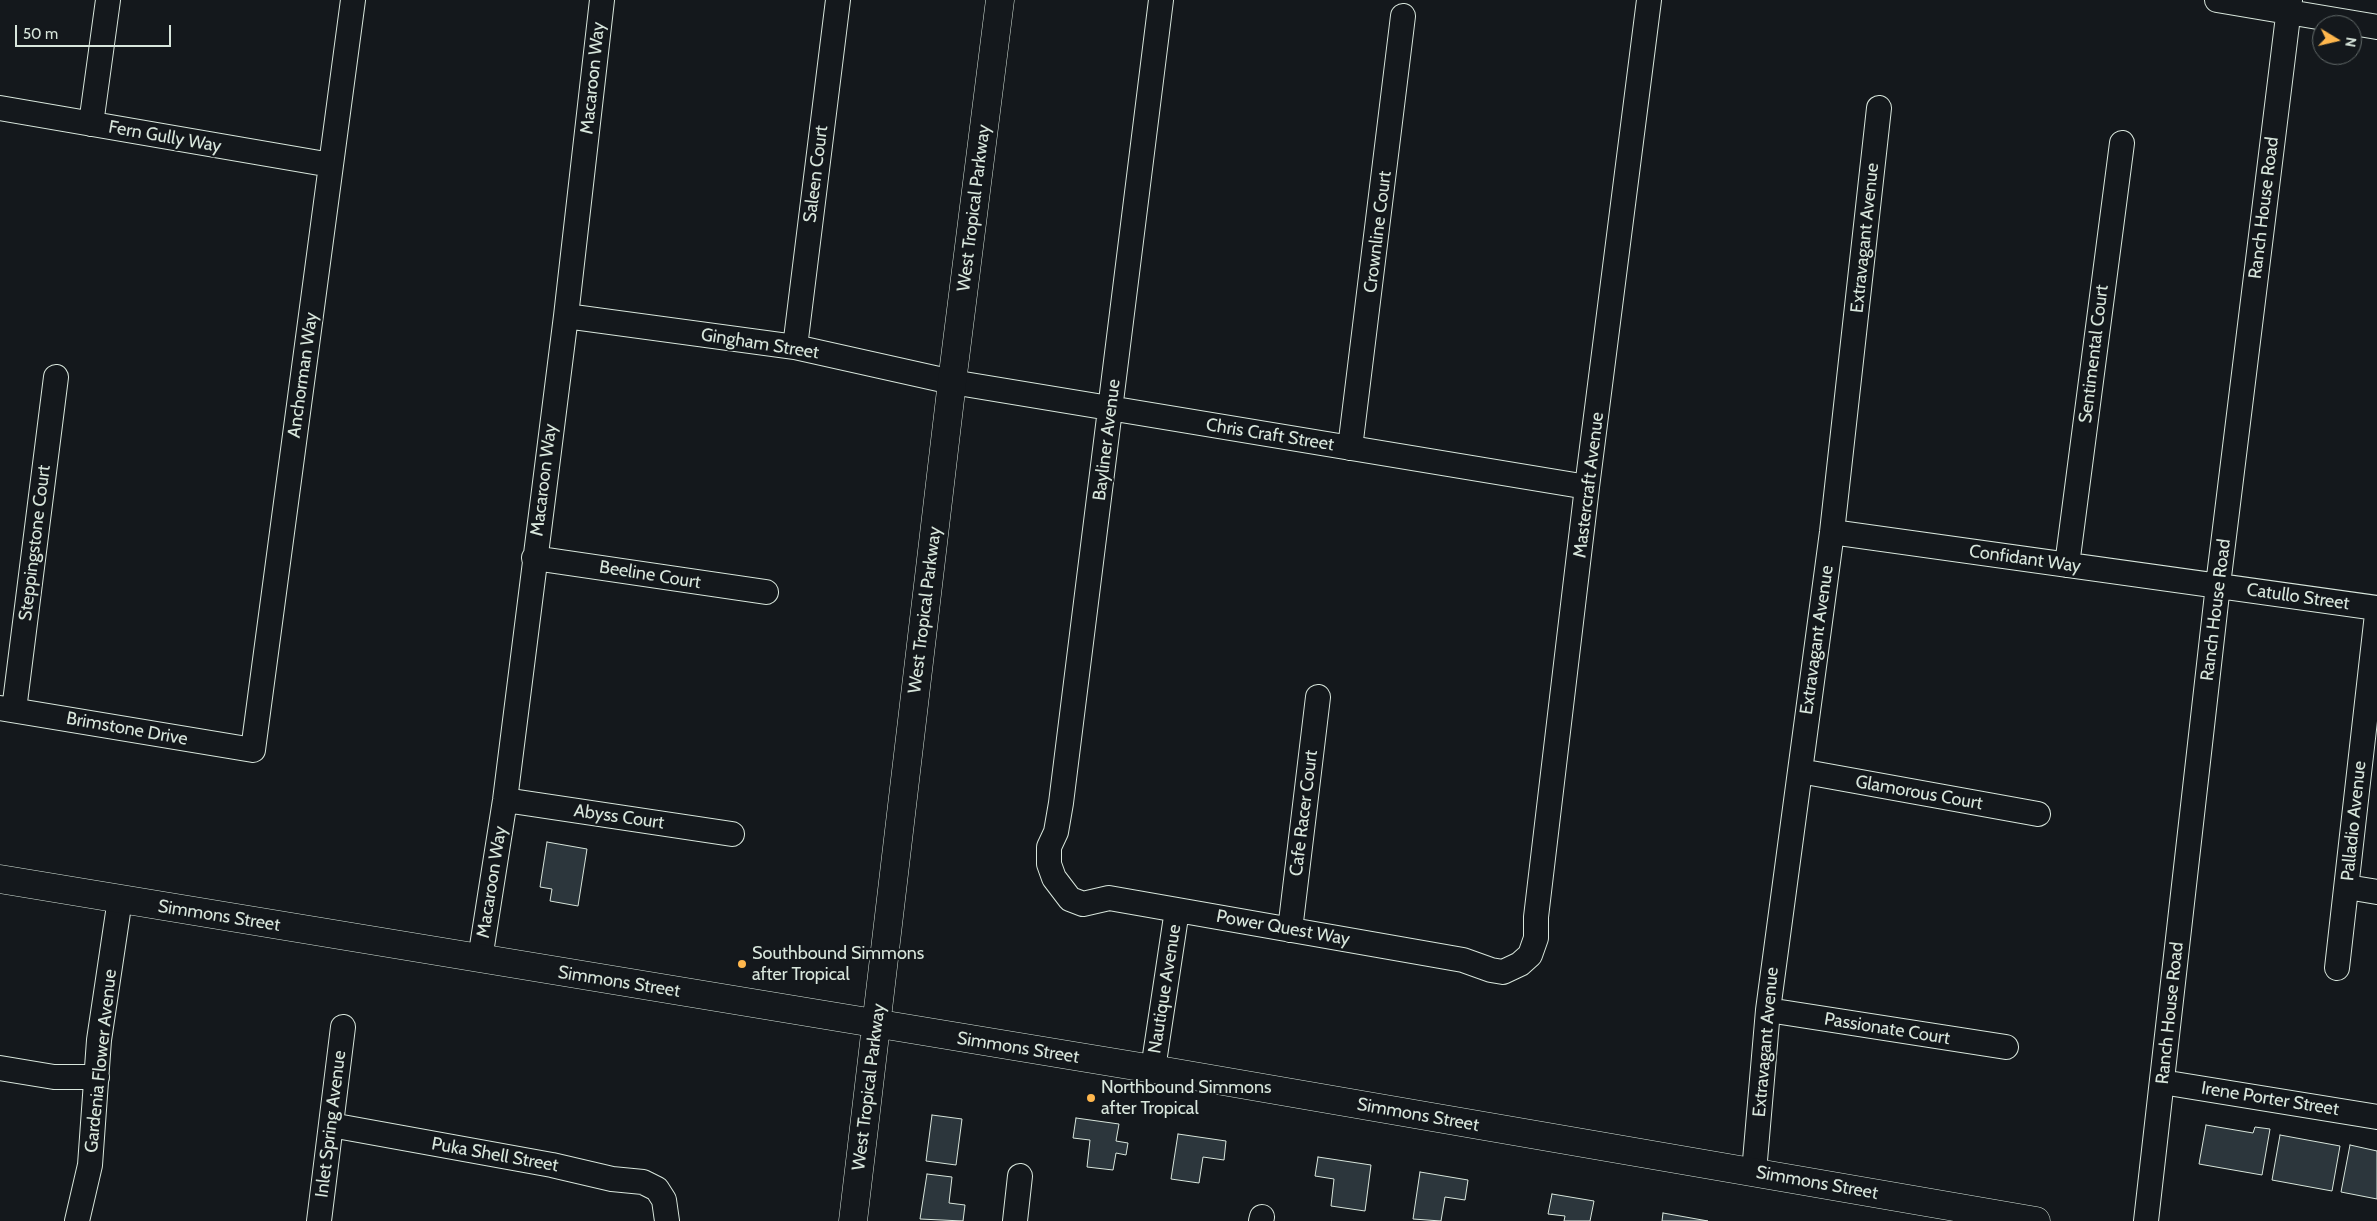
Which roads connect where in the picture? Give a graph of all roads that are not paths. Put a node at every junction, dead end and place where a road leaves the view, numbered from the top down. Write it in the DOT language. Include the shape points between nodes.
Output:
graph roads {
  1 [pos="108,0"];
  2 [pos="353,0"];
  3 [pos="602,0"];
  4 [pos="838,0"];
  5 [pos="1000,0"];
  6 [pos="1161,0"];
  7 [pos="1649,0"];
  8 [pos="2217,0"];
  9 [pos="2289,6"];
  10 [pos="1403,16"];
  11 [pos="2377,28"];
  12 [pos="0,108"];
  13 [pos="1879,108"];
  14 [pos="91,124"];
  15 [pos="2122,143"];
  16 [pos="331,165"];
  17 [pos="566,316"];
  18 [pos="795,347"];
  19 [pos="56,377"];
  20 [pos="952,382"];
  21 [pos="1111,410"];
  22 [pos="1350,448"];
  23 [pos="1588,487"];
  24 [pos="1832,532"];
  25 [pos="534,558"];
  26 [pos="2067,565"];
  27 [pos="2218,586"];
  28 [pos="766,592"];
  29 [pos="2377,608"];
  30 [pos="2377,614"];
  31 [pos="1318,697"];
  32 [pos="7,709"];
  33 [pos="253,750"];
  34 [pos="1800,771"];
  35 [pos="505,800"];
  36 [pos="2038,814"];
  37 [pos="732,834"];
  38 [pos="1054,878"];
  39 [pos="0,879"];
  40 [pos="2347,887"];
  41 [pos="2377,892"];
  42 [pos="120,899"];
  43 [pos="1177,910"];
  44 [pos="1290,930"];
  45 [pos="480,959"];
  46 [pos="1520,964"];
  47 [pos="2338,968"];
  48 [pos="1768,1010"];
  49 [pos="877,1025"];
  50 [pos="344,1027"];
  51 [pos="2006,1047"];
  52 [pos="0,1068"];
  53 [pos="1153,1069"];
  54 [pos="96,1077"];
  55 [pos="2162,1082"];
  56 [pos="2377,1116"];
  57 [pos="331,1125"];
  58 [pos="1754,1172"];
  59 [pos="1020,1176"];
  60 [pos="77,1221"];
  61 [pos="319,1221"];
  62 [pos="667,1221"];
  63 [pos="853,1221"];
  64 [pos="1014,1221"];
  65 [pos="2036,1221"];
  66 [pos="2146,1221"];
  1 -- 14 [label="street"];
  2 -- 16 [label="street, Anchorman Way"];
  3 -- 17 [label="street, Macaroon Way"];
  4 -- 18 [label="street, Saleen Court"];
  5 -- 20 [label="main road, West Tropical Parkway"];
  6 -- 21 [label="street, Bayliner Avenue"];
  7 -- 23 [label="street, Mastercraft Avenue"];
  8 -- 9 [label="street"];
  9 -- 11 [label="street"];
  9 -- 27 [label="street, Ranch House Road"];
  10 -- 22 [label="street, Crownline Court"];
  12 -- 14 [label="street, Fern Gully Way"];
  13 -- 24 [label="street, Extravagant Avenue"];
  14 -- 16 [label="street, Fern Gully Way"];
  15 -- 26 [label="street, Sentimental Court"];
  16 -- 33 [label="street, Anchorman Way"];
  17 -- 18 [label="street, Gingham Street"];
  17 -- 25 [label="street, Macaroon Way"];
  18 -- 20 [label="street, Gingham Street"];
  19 -- 32 [label="street, Steppingstone Court"];
  20 -- 21 [label="street, Chris Craft Street"];
  20 -- 49 [label="main road, West Tropical Parkway"];
  21 -- 22 [label="street, Chris Craft Street"];
  21 -- 38 [label="street, Bayliner Avenue" via="1061,803 1056,832 1049,847"];
  22 -- 23 [label="street, Chris Craft Street"];
  23 -- 46 [label="street, Mastercraft Avenue" via="1537,907 1536,938 1530,955"];
  24 -- 26 [label="street, Confidant Way"];
  24 -- 34 [label="street, Extravagant Avenue"];
  25 -- 28 [label="street, Beeline Court"];
  25 -- 35 [label="street, Macaroon Way"];
  26 -- 27 [label="street, Confidant Way"];
  27 -- 29 [label="street, Catullo Street"];
  27 -- 55 [label="street, Ranch House Road"];
  30 -- 40 [label="street, Palladio Avenue"];
  31 -- 44 [label="street, Cafe Racer Court"];
  32 -- 33 [label="street, Brimstone Drive"];
  34 -- 36 [label="street, Glamorous Court"];
  34 -- 48 [label="street, Extravagant Avenue"];
  35 -- 37 [label="street, Abyss Court"];
  35 -- 45 [label="street, Macaroon Way"];
  38 -- 43 [label="street, Power Quest Way" via="1070,899 1083,904 1109,898"];
  39 -- 42 [label="main road, Simmons Street"];
  40 -- 41 [label="street"];
  40 -- 47 [label="street, Palladio Avenue"];
  42 -- 45 [label="main road, Simmons Street"];
  42 -- 54 [label="street, Gardenia Flower Avenue"];
  43 -- 44 [label="street, Power Quest Way"];
  43 -- 53 [label="street, Nautique Avenue"];
  44 -- 46 [label="street, Power Quest Way" via="1463,960 1503,972"];
  45 -- 49 [label="main road, Simmons Street"];
  48 -- 51 [label="street, Passionate Court"];
  48 -- 58 [label="street, Extravagant Avenue"];
  49 -- 53 [label="main road, Simmons Street"];
  49 -- 63 [label="main road, West Tropical Parkway"];
  50 -- 57 [label="street, Inlet Spring Avenue"];
  52 -- 54 [label="street" via="54,1077"];
  53 -- 58 [label="main road, Simmons Street"];
  54 -- 60 [label="street, Gardenia Flower Avenue" via="90,1164"];
  55 -- 56 [label="street, Irene Porter Street"];
  55 -- 66 [label="street, Ranch House Road"];
  57 -- 61 [label="street, Inlet Spring Avenue"];
  57 -- 62 [label="street, Puka Shell Street" via="643,1182 657,1189 664,1200"];
  58 -- 65 [label="main road, Simmons Street"];
  59 -- 64 [label="street"];
}
